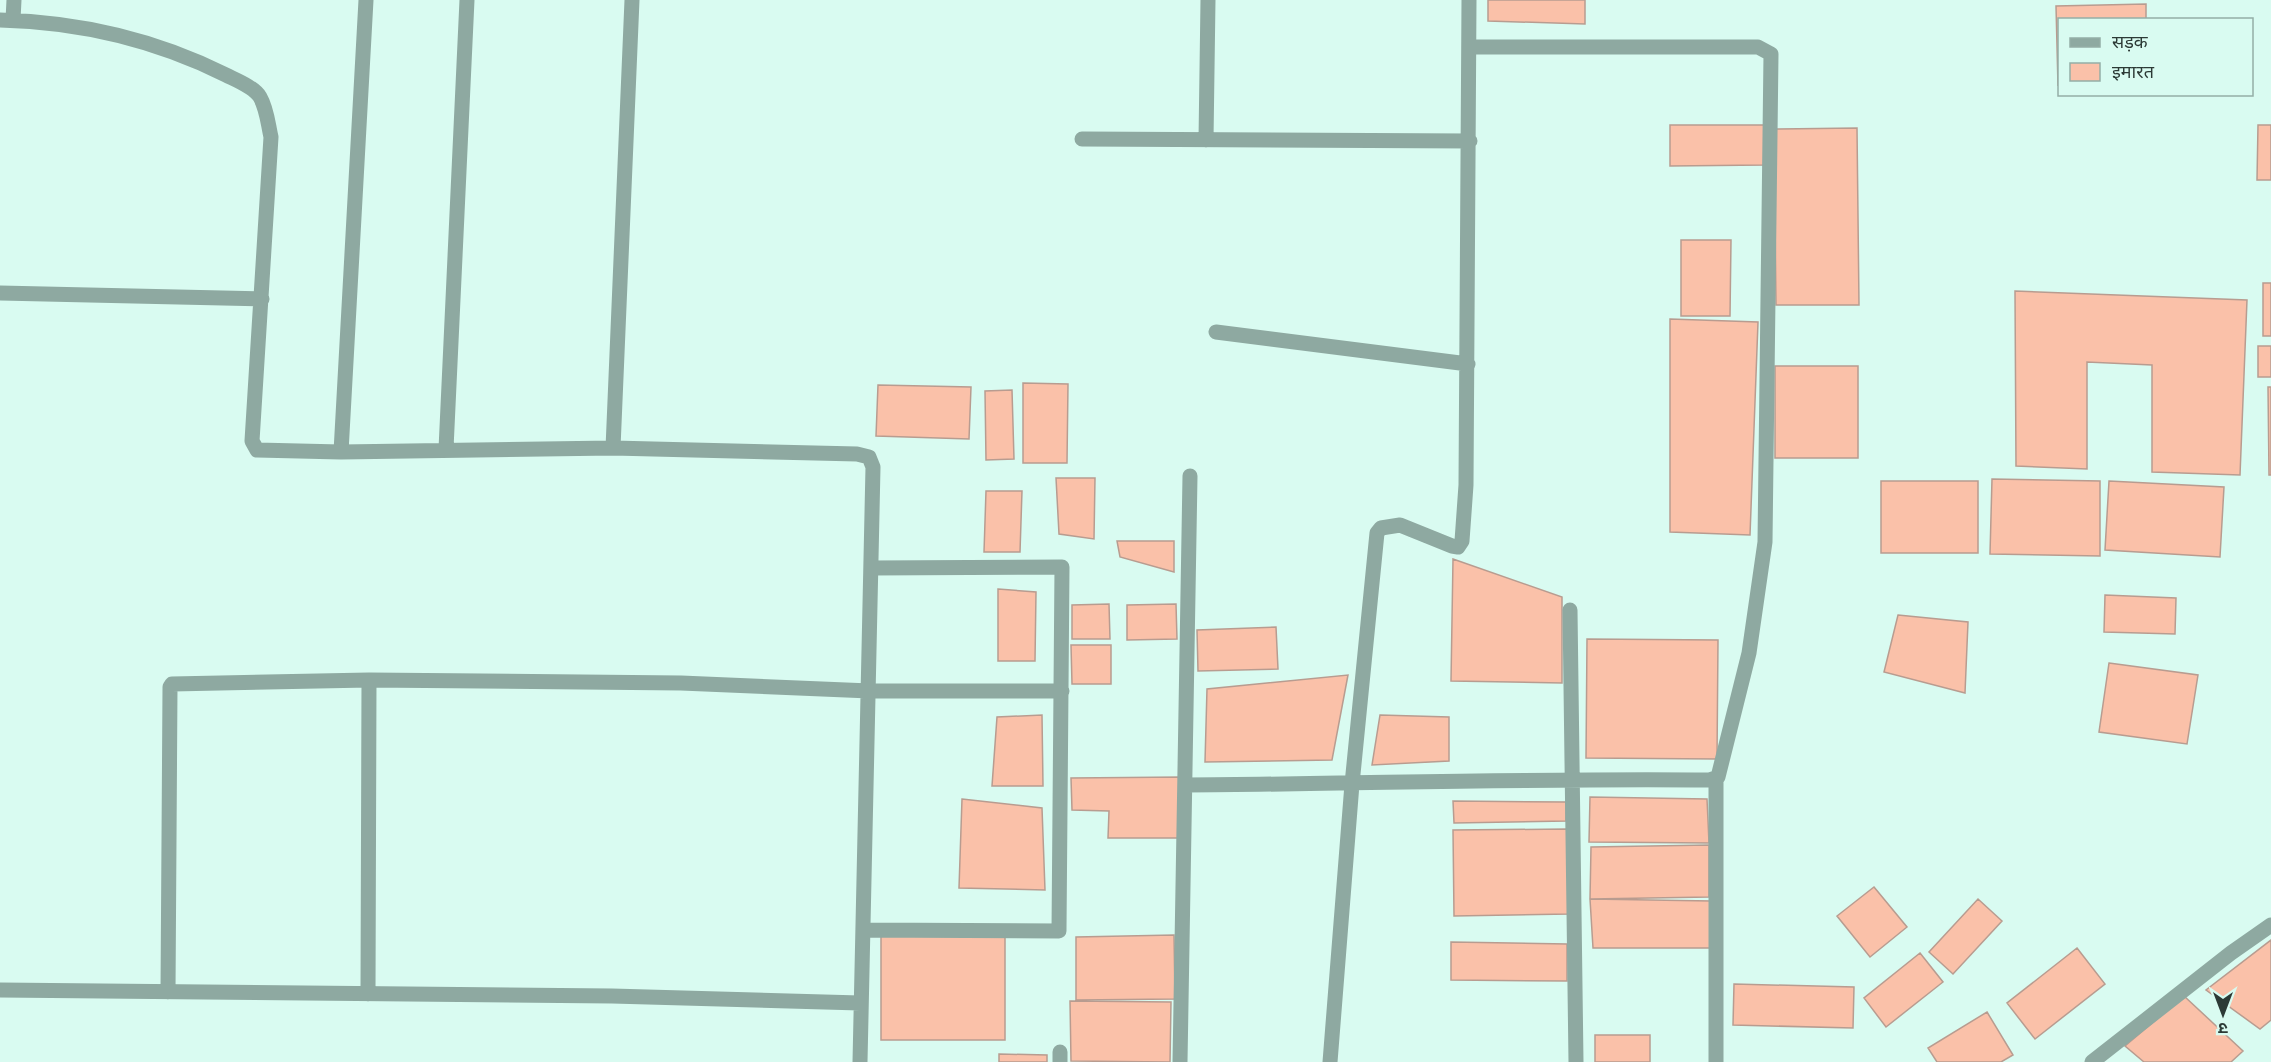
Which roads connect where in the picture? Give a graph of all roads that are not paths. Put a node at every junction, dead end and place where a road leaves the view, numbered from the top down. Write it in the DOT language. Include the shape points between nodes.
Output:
graph roads {
  1 [pos="14,0"];
  2 [pos="366,0"];
  3 [pos="467,0"];
  4 [pos="632,0"];
  5 [pos="1208,0"];
  6 [pos="1469,0"];
  7 [pos="6,20"];
  8 [pos="1470,47"];
  9 [pos="1082,139"];
  10 [pos="1206,140"];
  11 [pos="1470,141"];
  12 [pos="0,293"];
  13 [pos="262,299"];
  14 [pos="1216,332"];
  15 [pos="1468,364"];
  16 [pos="613,448"];
  17 [pos="446,449"];
  18 [pos="341,452"];
  19 [pos="1190,476"];
  20 [pos="872,568"];
  21 [pos="1570,610"];
  22 [pos="369,680"];
  23 [pos="870,691"];
  24 [pos="1062,691"];
  25 [pos="1572,778"];
  26 [pos="1716,778"];
  27 [pos="1352,784"];
  28 [pos="1186,785"];
  29 [pos="2271,925"];
  30 [pos="863,930"];
  31 [pos="0,990"];
  32 [pos="168,992"];
  33 [pos="368,994"];
  34 [pos="860,1003"];
  35 [pos="2100,1060"];
  36 [pos="860,1062"];
  37 [pos="1180,1062"];
  38 [pos="1330,1062"];
  39 [pos="1576,1062"];
  40 [pos="1716,1062"];
  1 -- 7 [label="street"];
  2 -- 18 [label="street"];
  3 -- 17 [label="street"];
  4 -- 16 [label="street"];
  5 -- 10 [label="street"];
  6 -- 8 [label="street"];
  7 -- 13 [label="street" via="103,30 153,43 194,59 259,95 271,137"];
  8 -- 11 [label="street"];
  8 -- 26 [label="street" via="1758,47 1771,54 1766,542 1741,692"];
  9 -- 10 [label="street"];
  10 -- 11 [label="street"];
  11 -- 15 [label="street"];
  12 -- 13 [label="street"];
  13 -- 18 [label="street" via="254,448 261,452"];
  14 -- 15 [label="street"];
  15 -- 27 [label="street" via="1461,545 1452,546 1400,525 1382,528 1377,533"];
  16 -- 17 [label="street"];
  16 -- 20 [label="street" via="870,457"];
  17 -- 18 [label="street"];
  19 -- 28 [label="street"];
  20 -- 23 [label="street"];
  20 -- 24 [label="street" via="1062,567"];
  21 -- 25 [label="street"];
  22 -- 23 [label="street" via="681,683"];
  22 -- 32 [label="street" via="170,685"];
  22 -- 33 [label="street"];
  23 -- 24 [label="street"];
  23 -- 30 [label="street"];
  24 -- 30 [label="street" via="1059,931"];
  25 -- 26 [label="street"];
  25 -- 27 [label="street"];
  25 -- 39 [label="street"];
  26 -- 40 [label="street"];
  27 -- 28 [label="street"];
  27 -- 38 [label="street"];
  28 -- 37 [label="street"];
  29 -- 35 [label="street"];
  30 -- 34 [label="street"];
  31 -- 32 [label="street"];
  32 -- 33 [label="street"];
  33 -- 34 [label="street"];
  34 -- 36 [label="street"];
}
